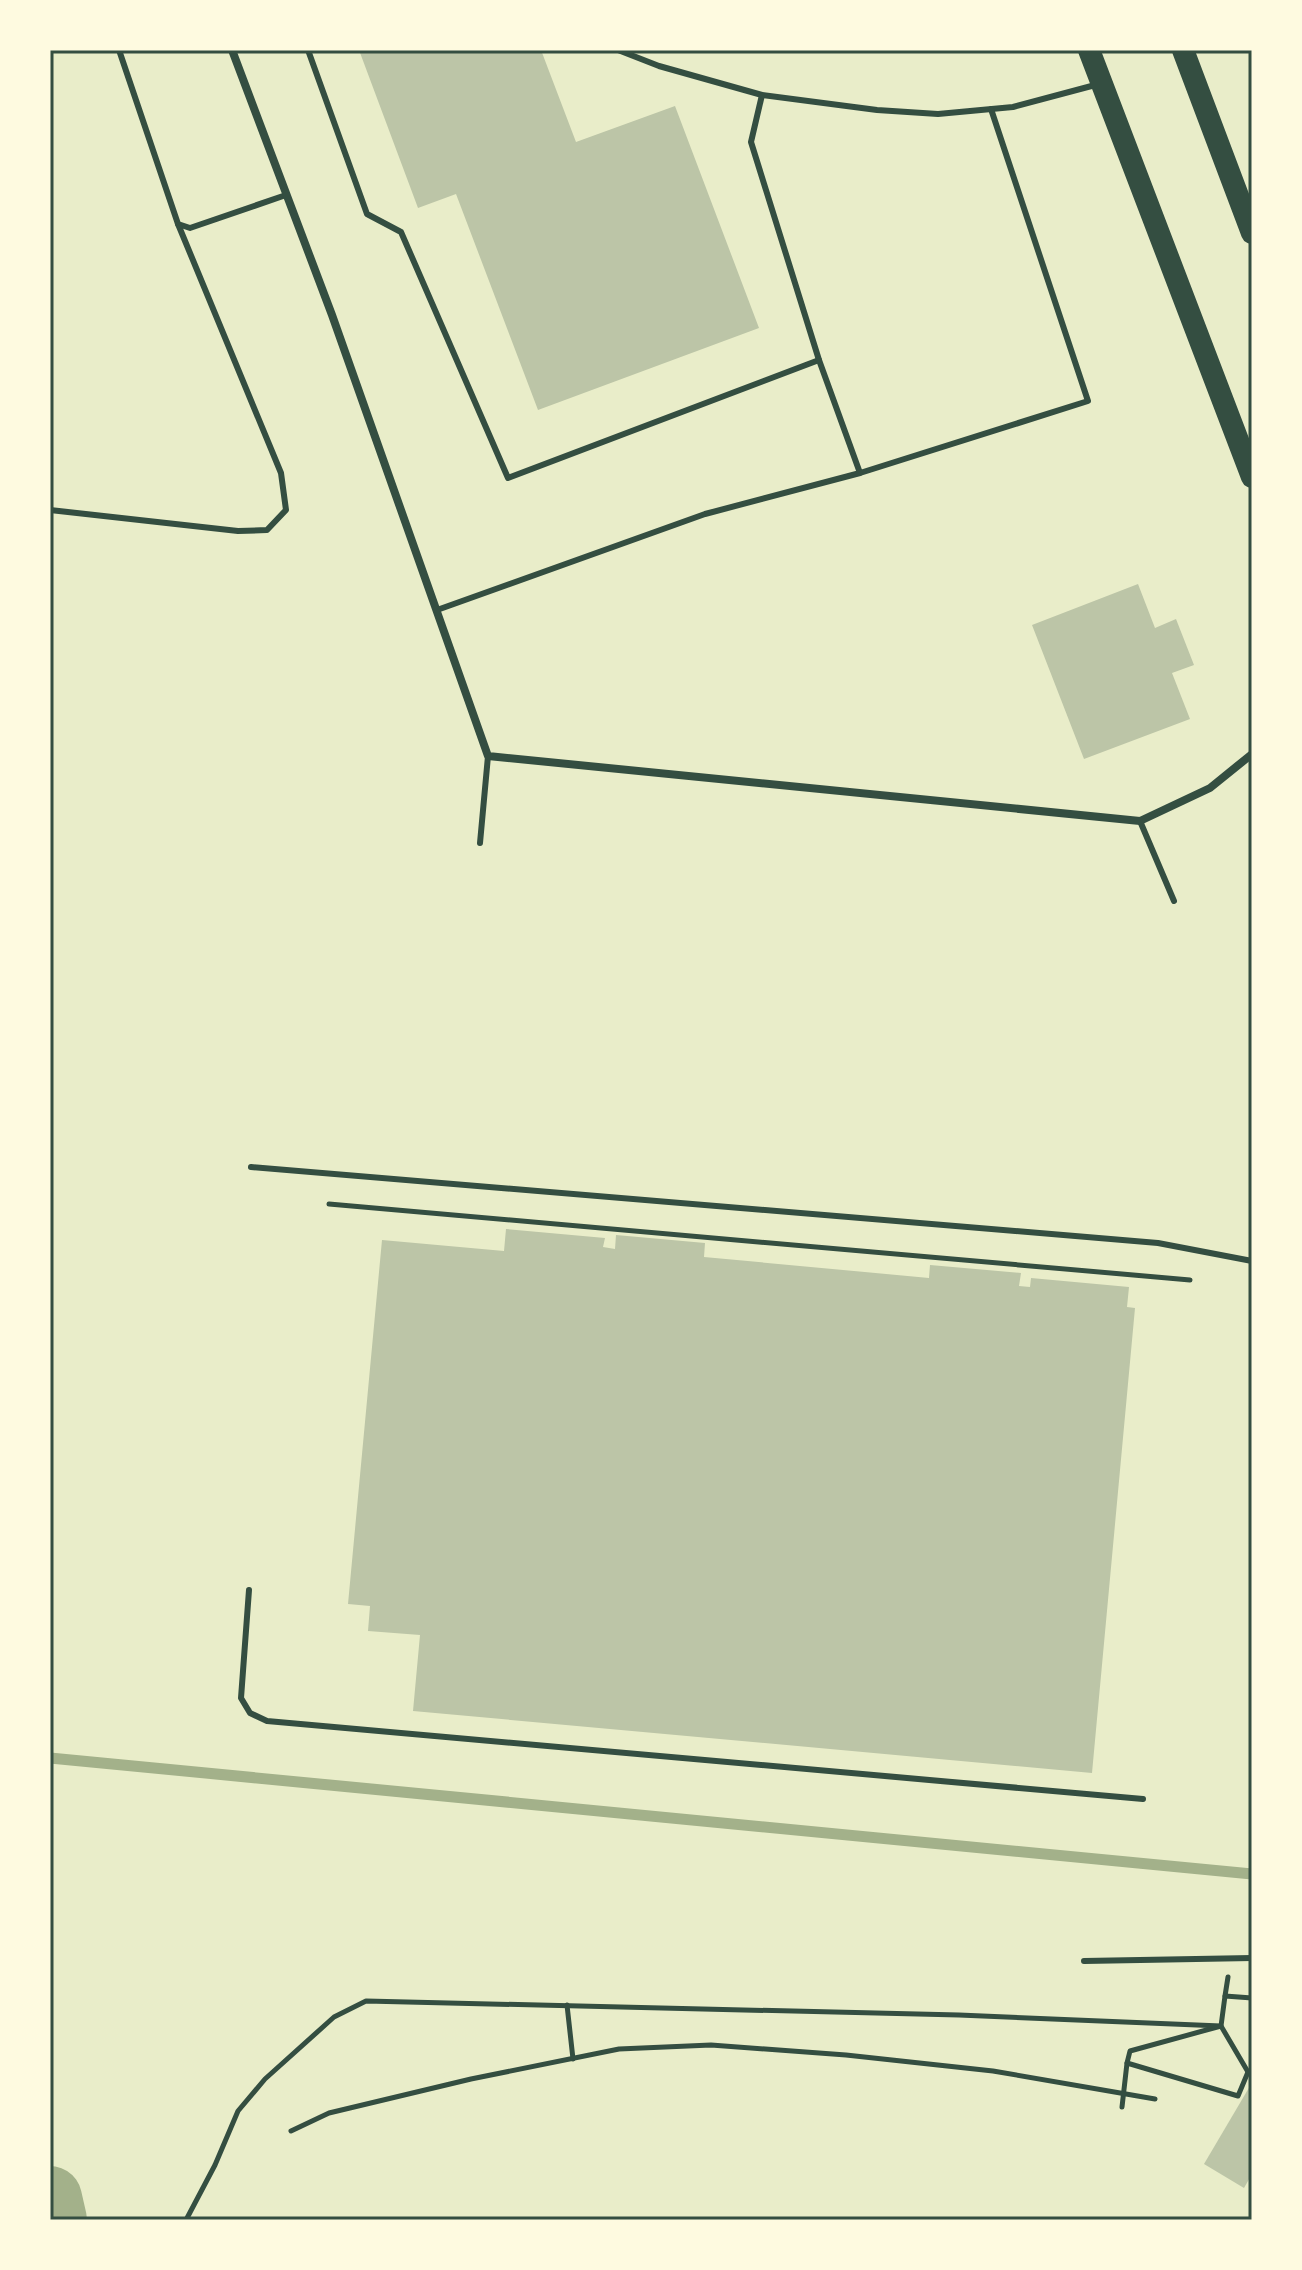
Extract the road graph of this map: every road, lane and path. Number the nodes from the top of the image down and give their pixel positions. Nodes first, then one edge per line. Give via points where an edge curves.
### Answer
1 (119, 50) edge
2 (232, 50) edge
3 (308, 50) edge
4 (618, 50) edge
5 (1089, 50) edge
6 (1183, 50) edge
7 (1102, 83) junction
8 (762, 95) junction
9 (991, 109) junction
10 (286, 195) junction
11 (178, 224) junction
12 (1252, 233) edge
13 (819, 360) junction
14 (860, 473) junction
15 (1252, 477) edge
16 (50, 510) edge
17 (437, 610) junction
18 (1252, 754) edge
19 (488, 756) junction
20 (1140, 821) junction
21 (480, 843) dead end
22 (1174, 901) dead end
23 (251, 1167) dead end
24 (329, 1204) dead end
25 (1251, 1261) edge
26 (1190, 1280) dead end
27 (249, 1590) dead end
28 (1143, 1799) dead end
29 (1252, 1958) edge
30 (1084, 1961) dead end
31 (1252, 1998) edge
32 (567, 2005) junction
33 (1221, 2026) junction
34 (573, 2059) junction
35 (1127, 2063) junction
36 (1250, 2073) edge
37 (1123, 2094) junction
38 (1155, 2099) dead end
39 (1122, 2107) dead end
40 (291, 2131) dead end
41 (186, 2220) edge

1 - 11 lane
2 - 10 street
3 - 13 lane via 367,214 401,232 508,478
4 - 8 lane
5 - 7 highway
6 - 12 highway
7 - 9 lane
7 - 15 highway
8 - 9 lane via 938,114
8 - 13 lane via 751,142
9 - 14 lane via 1088,401
10 - 11 lane via 190,228
10 - 17 street
11 - 16 lane via 281,473 286,510 267,530 238,531
13 - 14 lane
14 - 17 lane via 705,514
17 - 19 street
18 - 20 street via 1210,788
19 - 20 street
19 - 21 lane
20 - 22 lane
23 - 25 lane via 1158,1243
24 - 26 path
27 - 28 lane via 241,1698 250,1713 267,1721
29 - 30 lane
31 - 33 path via 1225,1996
32 - 33 path
32 - 34 path
32 - 41 path via 366,2001 334,2017 238,2111
33 - 35 path via 1130,2051
33 - 36 path
34 - 37 path via 619,2049 711,2045 993,2071
34 - 40 path via 343,2110
35 - 36 path via 1238,2096
35 - 37 path
37 - 38 path
37 - 39 path

